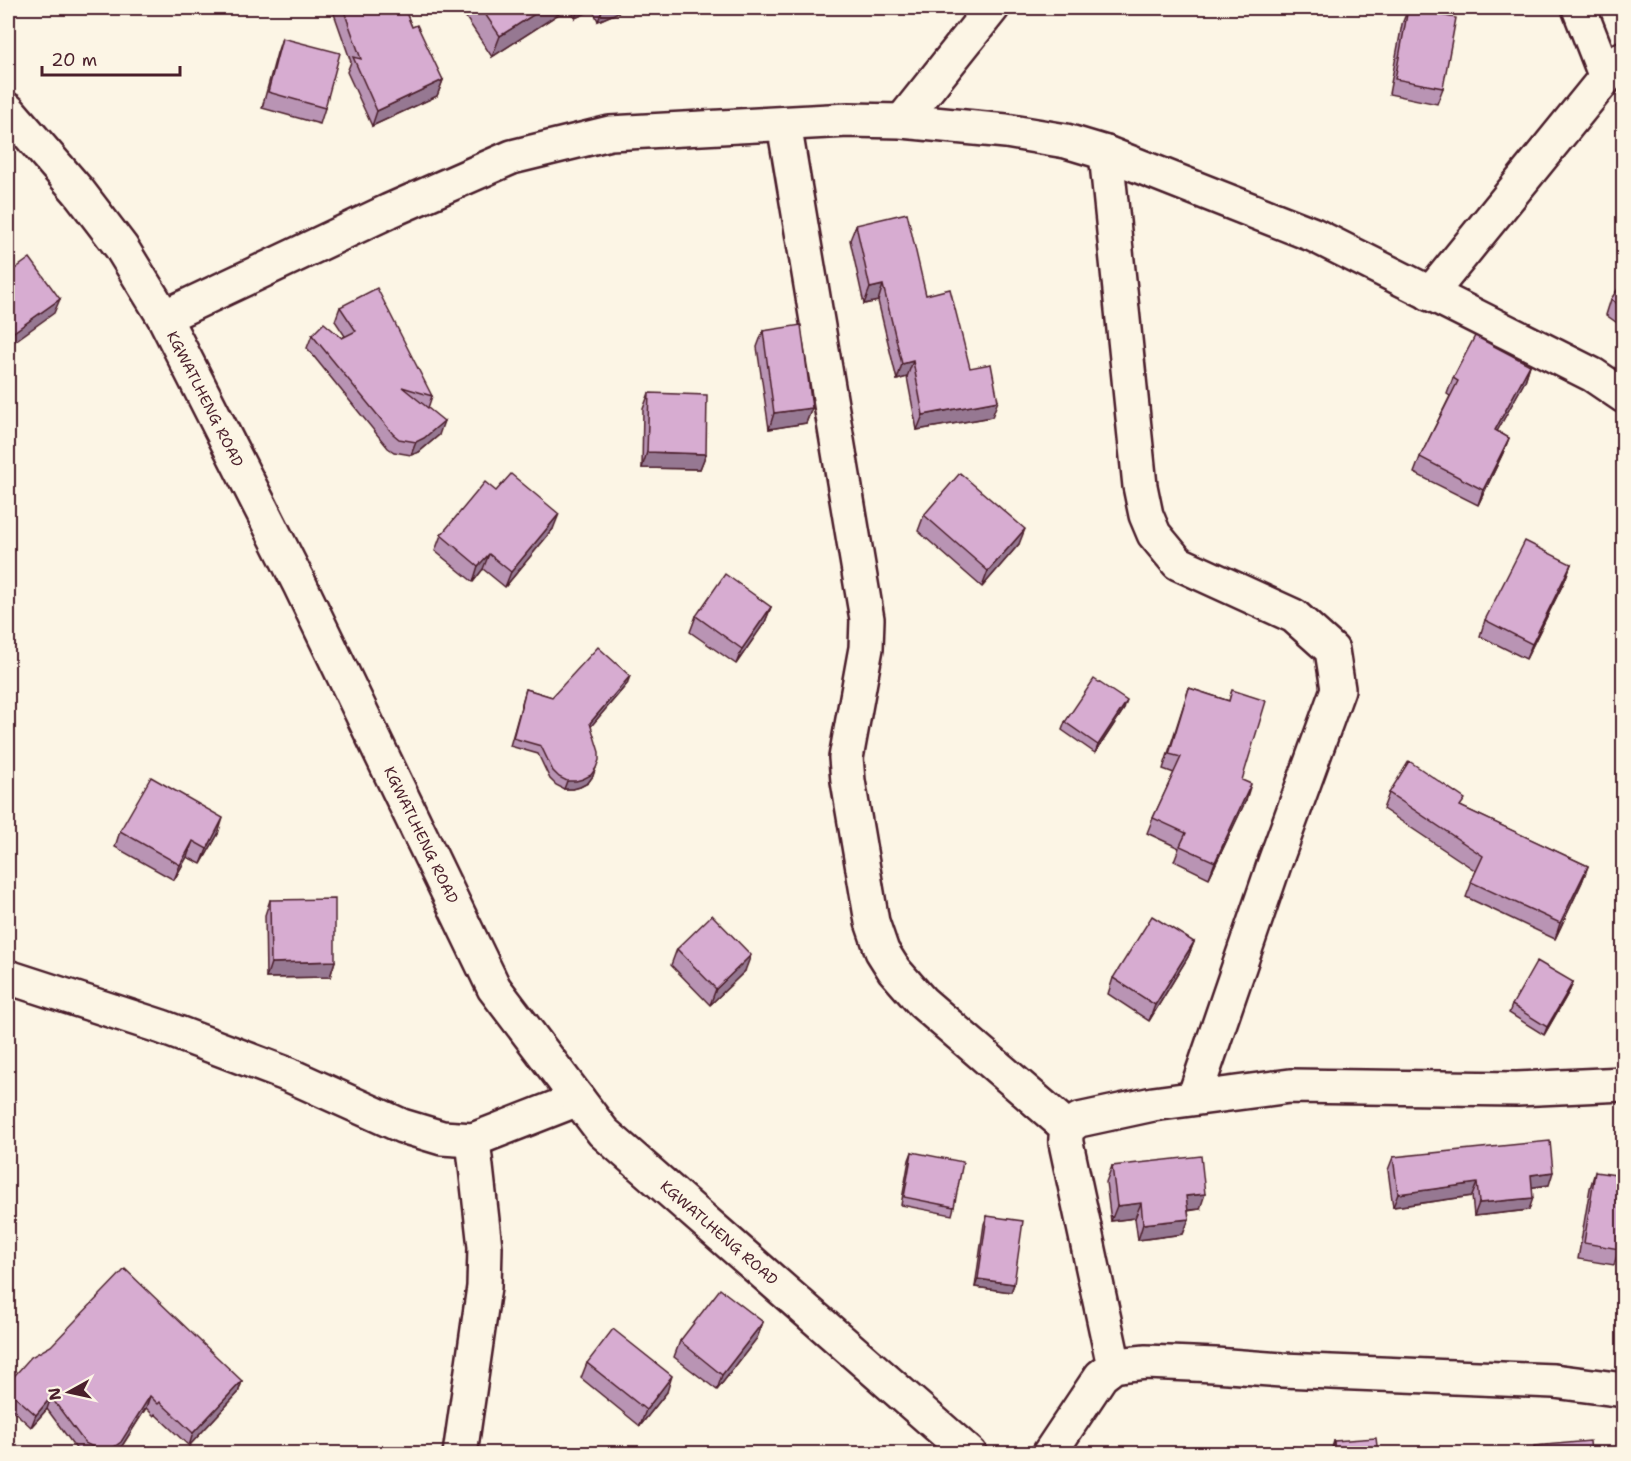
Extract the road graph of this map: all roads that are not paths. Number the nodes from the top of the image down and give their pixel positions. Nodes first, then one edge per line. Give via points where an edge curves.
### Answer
1 (992, 8) edge
2 (1579, 8) edge
3 (1615, 68) edge
4 (8, 110) edge
5 (902, 121) junction
6 (784, 124) junction
7 (1106, 153) junction
8 (1430, 294) junction
9 (164, 317) junction
10 (1623, 396) edge
11 (8, 977) edge
12 (1623, 1084) edge
13 (1194, 1098) junction
14 (578, 1099) junction
15 (1068, 1128) junction
16 (473, 1140) junction
17 (1114, 1366) junction
18 (1623, 1390) edge
19 (460, 1454) edge
20 (970, 1454) edge
21 (1049, 1454) edge

1 - 5 street
2 - 3 street
3 - 8 street
4 - 9 street, KGWATLHENG ROAD via 121,247
5 - 6 street
5 - 7 street via 1006,130
6 - 9 street via 610,133 512,157
6 - 15 street via 867,619 866,648 846,758 872,922 882,951 922,1002
7 - 8 street via 1314,235
7 - 13 street via 1140,486 1154,534 1178,563 1294,616 1332,650 1338,689
8 - 10 street via 1593,375
9 - 14 street, KGWATLHENG ROAD via 300,585 494,988
11 - 16 street via 184,1035 289,1075 402,1126 442,1138
12 - 13 street via 1517,1089 1290,1086
13 - 15 street via 1079,1120
14 - 16 street
14 - 20 street, KGWATLHENG ROAD via 603,1132
15 - 17 street via 1066,1143
16 - 19 street via 484,1287
17 - 18 street via 1146,1362 1554,1381
17 - 21 street via 1101,1376

